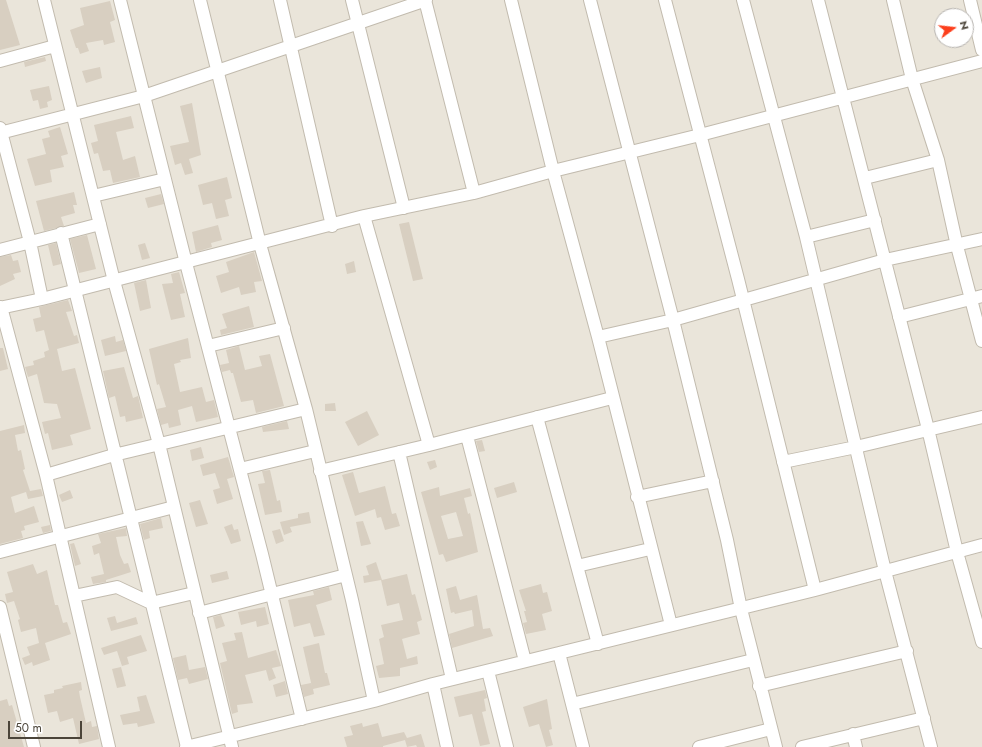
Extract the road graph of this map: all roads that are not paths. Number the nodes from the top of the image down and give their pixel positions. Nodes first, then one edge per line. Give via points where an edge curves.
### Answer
1 (44, 0) edge
2 (120, 0) edge
3 (200, 0) edge
4 (280, 0) edge
5 (352, 0) edge
6 (425, 0) edge
7 (511, 0) edge
8 (590, 0) edge
9 (665, 0) edge
10 (744, 0) edge
11 (818, 0) edge
12 (893, 0) edge
13 (970, 0) edge
14 (357, 23) junction
15 (55, 46) junction
16 (291, 46) junction
17 (982, 50) edge
18 (0, 60) edge
19 (982, 61) edge
20 (217, 71) junction
21 (912, 79) junction
22 (144, 96) junction
23 (842, 97) junction
24 (72, 114) junction
25 (773, 115) junction
26 (0, 131) edge
27 (700, 135) junction
28 (630, 152) junction
29 (938, 160) junction
30 (553, 171) junction
31 (865, 178) junction
32 (165, 179) junction
33 (474, 193) junction
34 (92, 196) junction
35 (404, 208) junction
36 (364, 216) junction
37 (875, 220) junction
38 (100, 224) junction
39 (332, 226) junction
40 (61, 233) junction
41 (806, 237) junction
42 (982, 239) edge
43 (30, 242) junction
44 (260, 244) junction
45 (957, 246) junction
46 (0, 250) edge
47 (885, 260) junction
48 (186, 263) junction
49 (816, 279) junction
50 (114, 281) junction
51 (76, 290) junction
52 (976, 298) edge
53 (42, 299) junction
54 (744, 301) junction
55 (1, 307) edge
56 (900, 317) junction
57 (673, 320) junction
58 (284, 328) junction
59 (598, 337) junction
60 (982, 341) edge
61 (208, 346) junction
62 (612, 398) junction
63 (306, 409) junction
64 (537, 417) junction
65 (982, 417) edge
66 (230, 428) junction
67 (928, 429) junction
68 (467, 436) junction
69 (159, 444) junction
70 (429, 445) junction
71 (856, 447) junction
72 (315, 451) junction
73 (399, 452) junction
74 (114, 455) junction
75 (783, 462) junction
76 (240, 469) junction
77 (320, 471) junction
78 (46, 475) junction
79 (713, 481) junction
80 (637, 497) junction
81 (174, 507) junction
82 (132, 518) junction
83 (60, 537) junction
84 (982, 545) edge
85 (650, 549) junction
86 (0, 552) edge
87 (957, 552) junction
88 (577, 566) junction
89 (885, 571) junction
90 (346, 575) junction
91 (815, 590) junction
92 (194, 593) junction
93 (271, 594) junction
94 (74, 596) junction
95 (151, 603) junction
96 (0, 607) edge
97 (741, 609) junction
98 (200, 613) junction
99 (672, 625) junction
100 (981, 634) edge
101 (598, 644) junction
102 (907, 651) junction
103 (559, 653) junction
104 (753, 660) junction
105 (525, 661) junction
106 (488, 670) junction
107 (452, 679) junction
108 (432, 684) junction
109 (759, 686) junction
110 (374, 701) junction
111 (572, 704) junction
112 (302, 718) junction
113 (924, 718) junction
114 (771, 729) junction
115 (853, 734) junction
116 (231, 741) edge
117 (725, 744) edge
118 (34, 747) edge
119 (109, 747) edge
120 (186, 747) edge
121 (447, 747) edge
122 (507, 747) edge
123 (583, 747) edge
124 (699, 747) edge
125 (776, 747) edge
126 (802, 747) edge
127 (856, 747) edge
128 (931, 747) edge

1 - 15 street
2 - 22 street
3 - 20 street
4 - 16 street
5 - 14 street
6 - 14 street
6 - 33 street
7 - 30 street
8 - 28 street
9 - 27 street
10 - 25 street
11 - 23 street
12 - 21 street
13 - 17 street
14 - 16 street
14 - 35 street
15 - 18 street
15 - 24 street
16 - 20 street
16 - 39 street
19 - 21 street
20 - 22 street
20 - 44 street
21 - 23 street
21 - 29 street
22 - 24 street
22 - 32 street
23 - 25 street
23 - 31 street
24 - 26 street
24 - 34 street
25 - 27 street
25 - 41 street
26 - 43 street
27 - 28 street
27 - 54 street
28 - 30 street
28 - 57 street
29 - 31 street
29 - 45 street
30 - 33 street
30 - 59 street
31 - 37 street
32 - 34 street
32 - 48 street
33 - 35 street
34 - 38 street
35 - 36 street
36 - 39 street
36 - 70 street
37 - 41 street
37 - 47 street
38 - 40 street
38 - 50 street
39 - 44 street
40 - 43 street
40 - 51 street
41 - 49 street
42 - 45 street
43 - 46 street
43 - 53 street
44 - 48 street
44 - 58 street
45 - 47 street
45 - 52 street
47 - 49 street
47 - 56 street
48 - 50 street
48 - 61 street
49 - 54 street
49 - 71 street
50 - 51 street
50 - 69 street
51 - 53 street
51 - 74 street
52 - 56 street
52 - 60 street
53 - 55 street
54 - 57 street
54 - 75 street
55 - 78 street
56 - 67 street
57 - 59 street
57 - 79 street
58 - 61 street
58 - 63 street
59 - 62 street
61 - 66 street
62 - 64 street
62 - 80 street
63 - 66 street
63 - 72 street
64 - 68 street
64 - 88 street
65 - 67 street
66 - 69 street
66 - 76 street
67 - 71 street
67 - 87 street
68 - 70 street
68 - 105 street
69 - 74 street
69 - 81 street
70 - 73 street
71 - 75 street
71 - 89 street
72 - 76 street
72 - 77 street
73 - 77 street
73 - 107 street
74 - 78 street
74 - 82 street
75 - 91 street
76 - 93 street
77 - 90 street
78 - 83 street
79 - 80 street
79 - 97 street
80 - 85 street
81 - 82 street
81 - 92 street
82 - 83 street
82 - 95 street
83 - 86 street
83 - 94 street
84 - 87 street
85 - 88 street
85 - 99 street
87 - 89 street
87 - 100 street
88 - 101 street
89 - 91 street
89 - 102 street
90 - 93 street
90 - 110 street
91 - 97 street
92 - 95 street
92 - 98 street
93 - 98 street
93 - 112 street
94 - 95 street via 117,587
94 - 119 street
95 - 120 street
96 - 118 street
97 - 99 street
97 - 104 street
98 - 116 street
99 - 101 street
101 - 103 street
102 - 109 street
102 - 113 street
103 - 105 street
103 - 111 street
104 - 109 street
104 - 111 street
105 - 106 street
106 - 107 street
106 - 122 street
107 - 108 street
108 - 110 street
108 - 121 street
109 - 114 street
110 - 112 street
111 - 123 street
112 - 116 street
113 - 115 street
113 - 128 street
114 - 117 street
114 - 125 street
115 - 126 street
115 - 127 street
116 - 120 street
117 - 124 street

